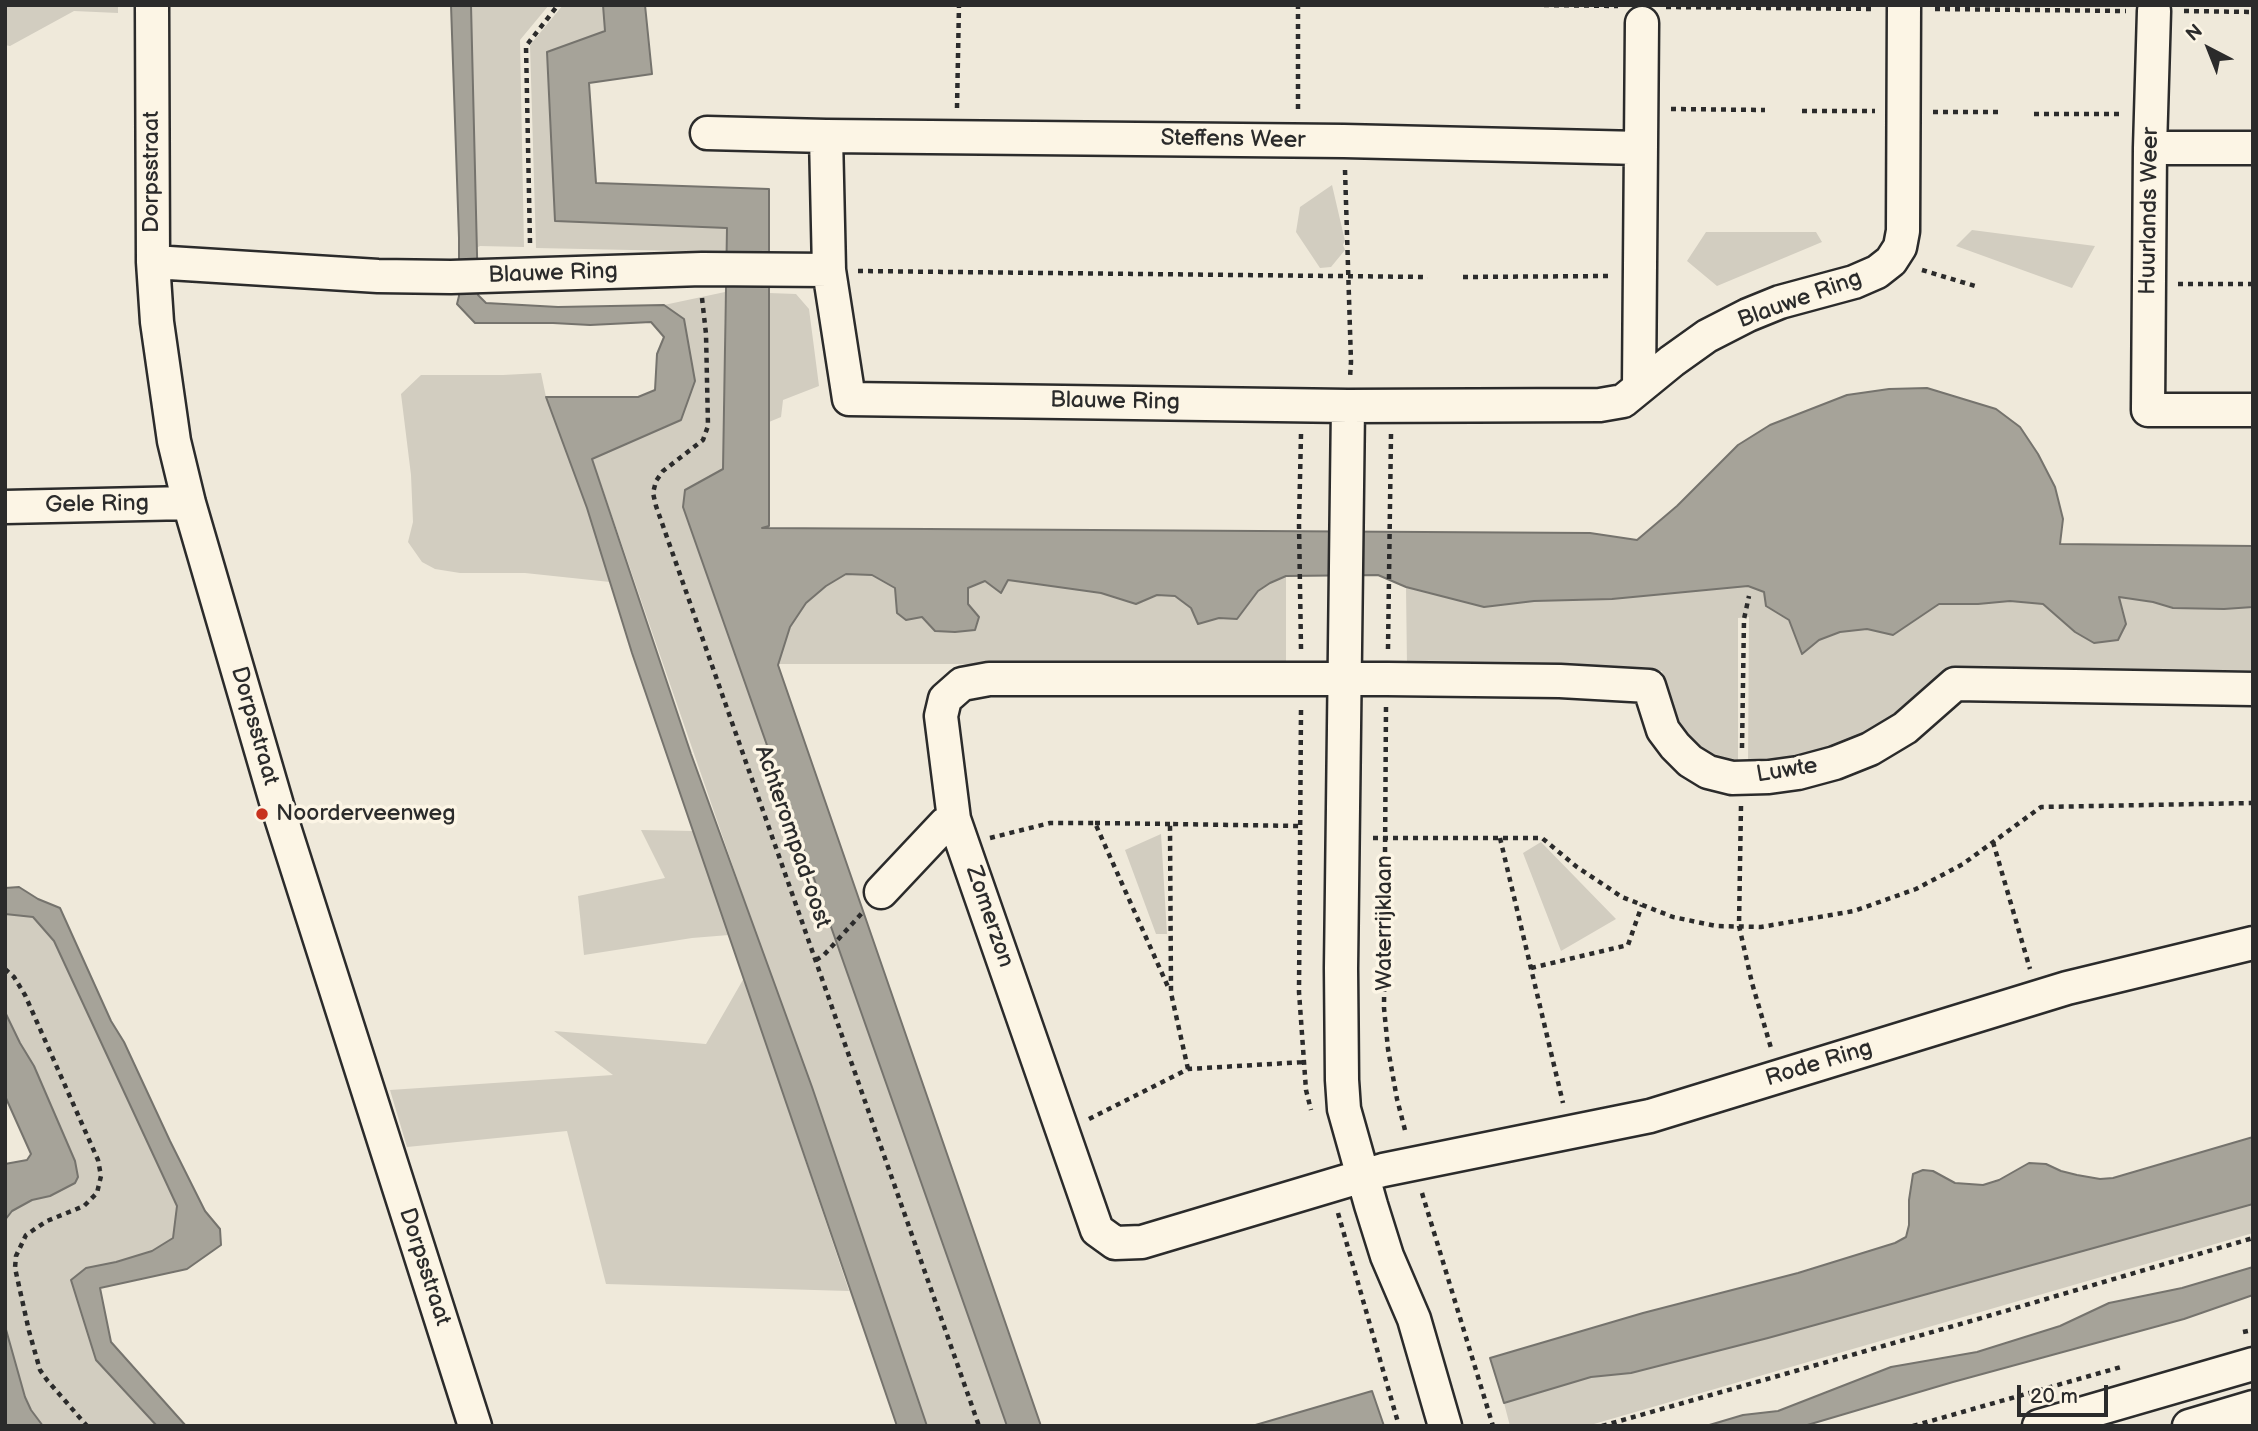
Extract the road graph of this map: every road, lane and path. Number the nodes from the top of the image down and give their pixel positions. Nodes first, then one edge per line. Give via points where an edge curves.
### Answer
1 (152, 5) edge
2 (558, 5) edge
3 (959, 5) edge
4 (1298, 5) edge
5 (1904, 5) edge
6 (2154, 11) dead end
7 (1642, 23) dead end
8 (1641, 109) junction
9 (1765, 110) dead end
10 (1802, 111) dead end
11 (1903, 112) junction
12 (1998, 113) dead end
13 (2034, 114) dead end
14 (2151, 115) junction
15 (707, 132) dead end
16 (826, 136) junction
17 (956, 137) junction
18 (1298, 141) junction
19 (1344, 141) junction
20 (1640, 148) junction
21 (2150, 148) junction
22 (2253, 148) edge
23 (1891, 261) junction
24 (153, 262) junction
25 (710, 269) junction
26 (829, 270) junction
27 (521, 275) junction
28 (1349, 276) junction
29 (1639, 276) junction
30 (1427, 277) dead end
31 (1462, 277) dead end
32 (2253, 284) edge
33 (2149, 285) junction
34 (1975, 286) dead end
35 (1639, 387) junction
36 (1301, 405) junction
37 (1391, 405) junction
38 (1348, 406) junction
39 (2253, 410) edge
40 (189, 503) junction
41 (5, 507) edge
42 (1299, 594) dead end
43 (1749, 596) dead end
44 (1346, 679) junction
45 (1387, 679) junction
46 (2253, 689) edge
47 (1742, 778) junction
48 (2253, 803) edge
49 (1095, 823) junction
50 (1170, 824) junction
51 (1300, 826) dead end
52 (960, 833) junction
53 (1343, 838) junction
54 (1385, 838) junction
55 (1500, 838) junction
56 (1993, 842) junction
57 (881, 892) joint
58 (1642, 905) junction
59 (1739, 926) junction
60 (2253, 943) edge
61 (816, 960) junction
62 (1531, 968) junction
63 (5, 969) edge
64 (1171, 993) junction
65 (2041, 996) junction
66 (1304, 1062) dead end
67 (1188, 1069) junction
68 (1779, 1076) junction
69 (1569, 1132) junction
70 (1063, 1133) junction
71 (1413, 1163) junction
72 (1373, 1173) junction
73 (2253, 1238) edge
74 (2253, 1329) edge
75 (2240, 1333) dead end
76 (2253, 1364) edge
77 (2122, 1367) dead end
78 (1387, 1385) dead end
79 (2253, 1407) edge
80 (1444, 1423) edge
81 (87, 1426) edge
82 (475, 1426) edge
83 (979, 1426) edge
84 (1399, 1426) edge
85 (1493, 1426) edge
86 (1602, 1426) edge
87 (1913, 1426) edge
88 (2039, 1426) edge
89 (2189, 1426) edge

1 - 24 street, Dorpsstraat
2 - 27 path via 526,46
3 - 17 path
4 - 18 path
5 - 11 street, Blauwe Ring
6 - 14 street, Huurlands Weer
7 - 8 street
8 - 9 path
8 - 20 street
10 - 11 path
11 - 12 path
11 - 23 street, Blauwe Ring via 1903,231
13 - 14 path
14 - 21 street, Huurlands Weer
15 - 16 street, Steffens Weer
16 - 17 street, Steffens Weer
16 - 26 street
17 - 18 street, Steffens Weer
18 - 19 street, Steffens Weer
19 - 20 street, Steffens Weer
19 - 28 path
20 - 29 street
21 - 22 street
21 - 33 street, Huurlands Weer
23 - 34 path
23 - 35 street, Blauwe Ring via 1854,282 1748,315 1707,336
24 - 27 street, Blauwe Ring via 378,276
24 - 40 street, Dorpsstraat via 164,382
25 - 26 street, Blauwe Ring
25 - 27 street, Blauwe Ring
25 - 61 path, Achterompad-oost via 701,291 708,426 704,440 663,471 653,493
26 - 28 path
26 - 36 street, Blauwe Ring via 849,399
28 - 30 path
28 - 38 path
29 - 31 path
29 - 35 street
32 - 33 path
33 - 39 street, Huurlands Weer via 2148,410
35 - 37 street, Blauwe Ring via 1623,401 1600,405
36 - 38 street, Blauwe Ring
36 - 42 path
37 - 38 street, Blauwe Ring
37 - 45 path, Waterrijklaan
38 - 44 street, Waterrijklaan
40 - 41 street, Gele Ring
40 - 82 street, Dorpsstraat via 277,805
43 - 47 path via 1744,619
44 - 45 street, Luwte
44 - 52 street, Zomerzon via 989,679 962,684 945,699 941,716
44 - 53 street, Waterrijklaan
45 - 47 street, Luwte via 1649,686 1663,730 1690,761 1708,772
45 - 54 path, Waterrijklaan
46 - 47 street, Luwte via 1955,684 1905,728 1870,750 1798,773
47 - 59 path
48 - 56 path via 2041,807
49 - 50 path
49 - 52 path via 1050,823 1000,834
49 - 64 path
50 - 51 path
50 - 64 path
52 - 57 street via 945,824
52 - 70 street, Zomerzon
53 - 54 path
53 - 72 street, Waterrijklaan via 1342,1051 1360,1101
54 - 55 path
54 - 71 path, Waterrijklaan via 1384,1008 1396,1098
55 - 58 path via 1542,838 1577,867
55 - 62 path
56 - 59 path via 1916,889 1854,911 1761,927
56 - 65 path via 2026,960
57 - 61 path
58 - 59 path via 1673,917
58 - 62 path via 1628,946
59 - 68 path
60 - 65 street, Rode Ring
61 - 83 path, Achterompad-oost
62 - 69 path
63 - 81 path via 24,995 98,1160 101,1176 97,1193 84,1206 26,1235 15,1268 40,1370
64 - 67 path
65 - 68 street, Rode Ring
66 - 67 path
67 - 70 path
68 - 69 street, Rode Ring via 1650,1116
69 - 71 street, Rode Ring
70 - 72 street, Zomerzon via 1097,1230 1115,1243 1142,1242
71 - 72 street, Rode Ring
71 - 85 path, Waterrijklaan
72 - 80 street, Waterrijklaan via 1408,1264 1414,1319
73 - 86 path
74 - 75 path
76 - 88 street
77 - 87 path
78 - 84 path
79 - 89 street

